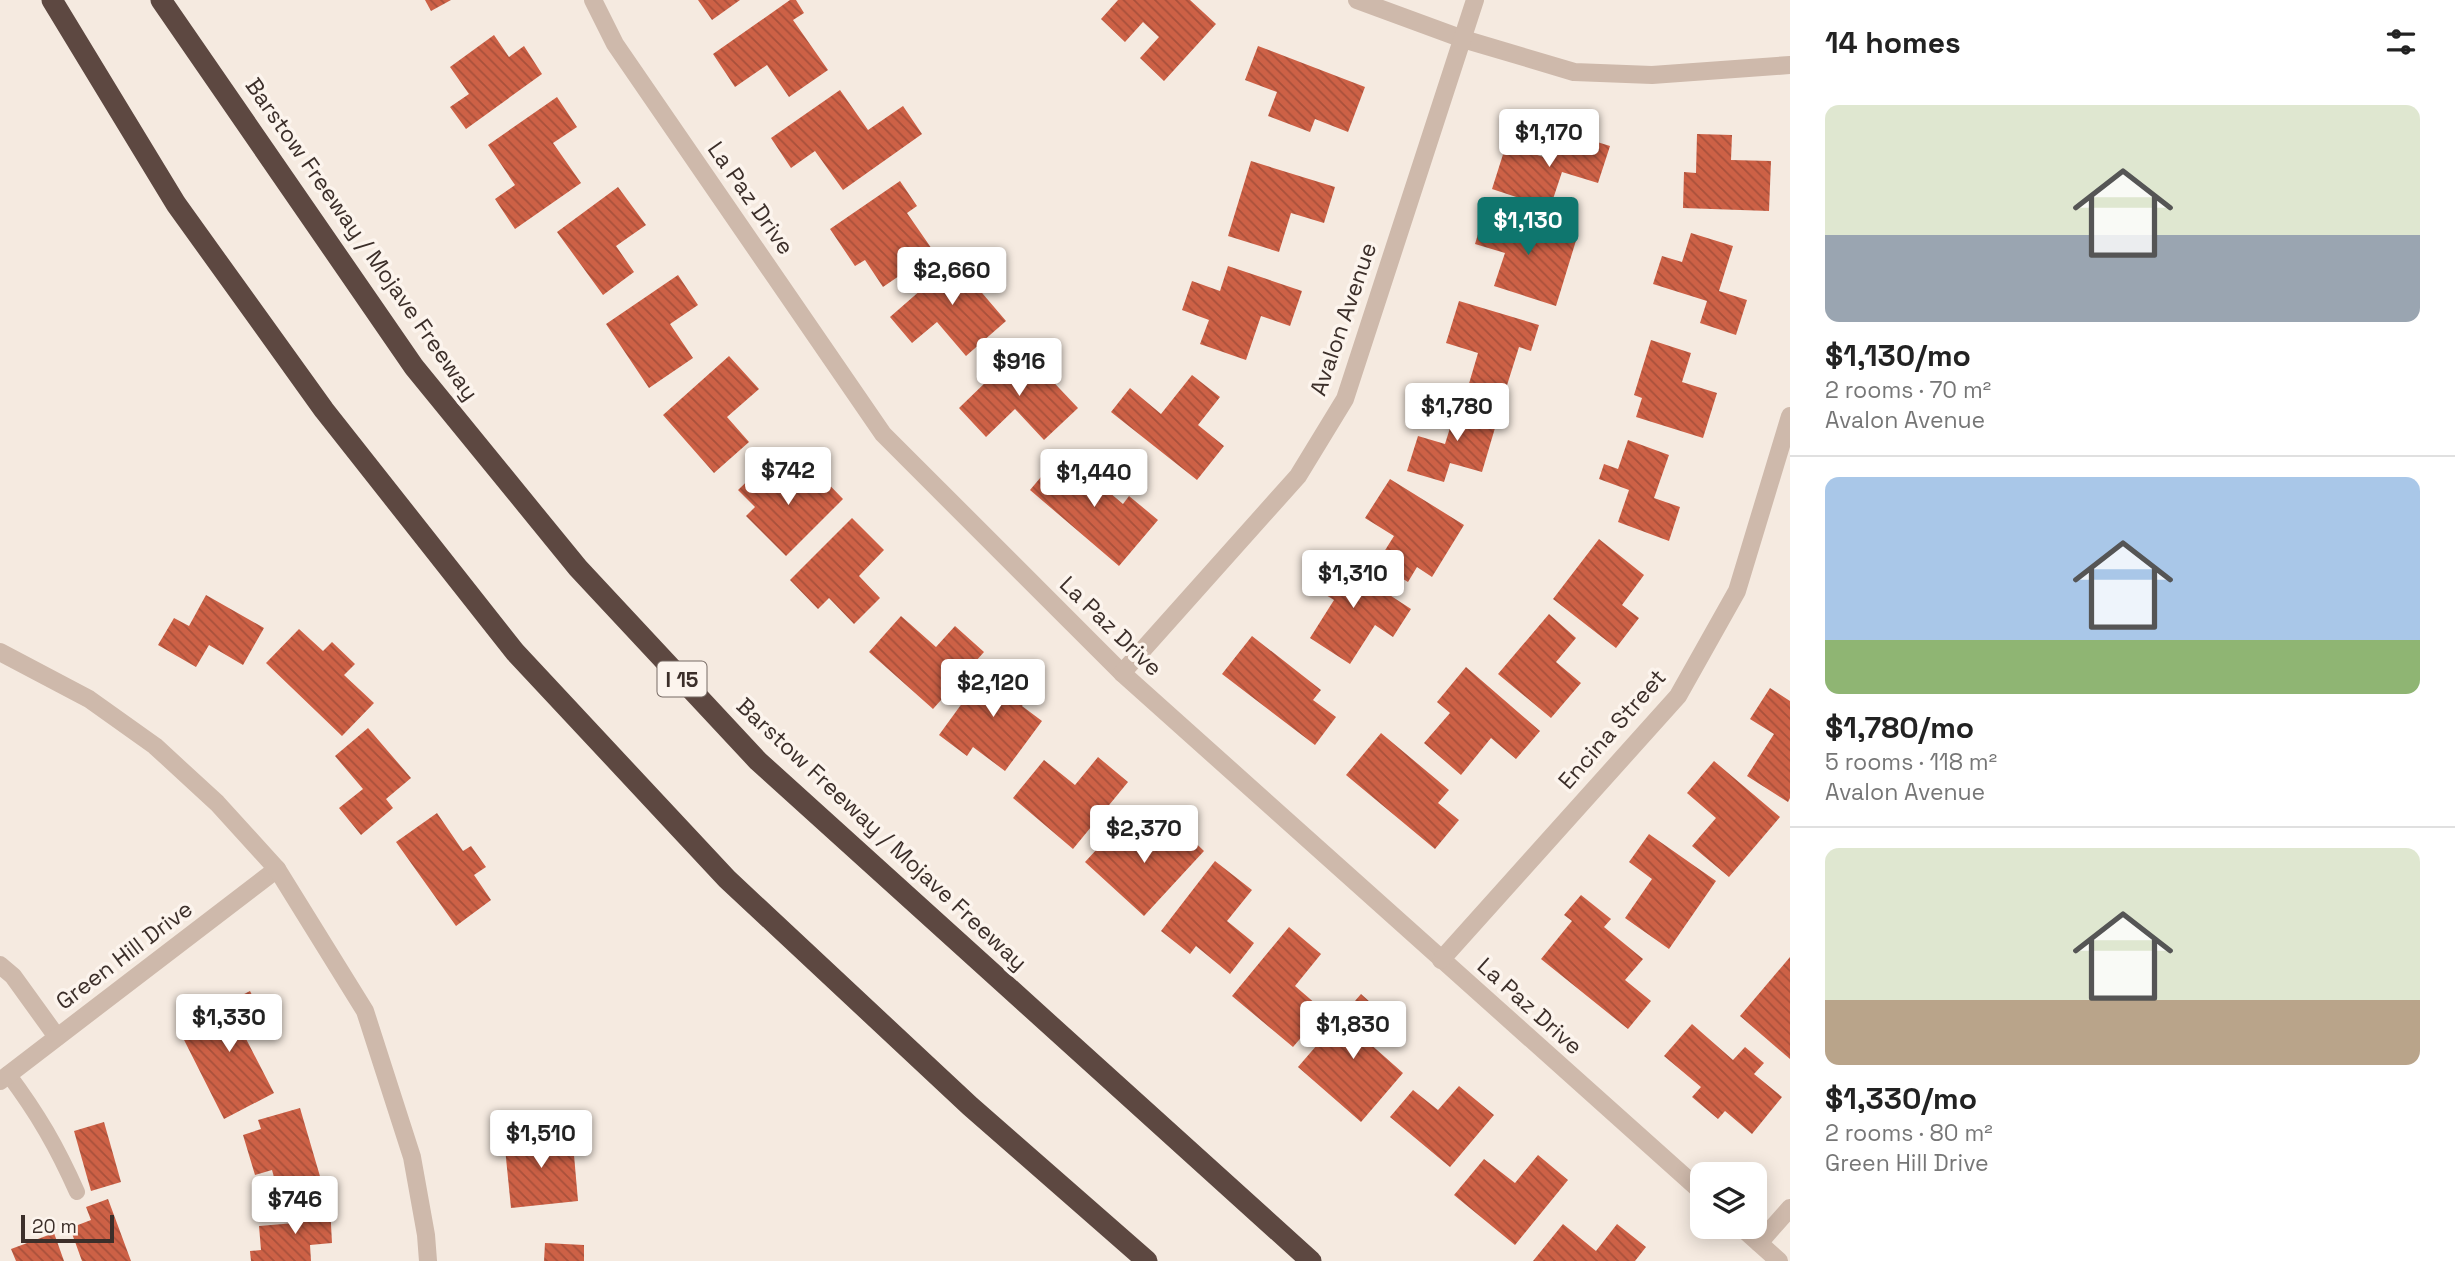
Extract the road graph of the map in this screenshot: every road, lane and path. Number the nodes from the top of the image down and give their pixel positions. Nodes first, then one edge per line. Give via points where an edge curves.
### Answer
1 (52, 0) edge
2 (161, 0) edge
3 (593, 0) edge
4 (1357, 0) edge
5 (1475, 0) edge
6 (1463, 39) junction
7 (1790, 65) edge
8 (1790, 416) edge
9 (0, 652) edge
10 (1122, 673) junction
11 (277, 869) junction
12 (1441, 960) junction
13 (0, 965) edge
14 (57, 1037) junction
15 (4, 1077) edge
16 (1690, 1181) edge
17 (77, 1192) dead end
18 (1790, 1208) edge
19 (1754, 1239) edge
20 (1759, 1243) junction
21 (428, 1261) edge
22 (1147, 1261) edge
23 (1311, 1261) edge
24 (1779, 1261) edge

1 - 22 highway via 176,204 324,410 514,652 727,878 970,1106
2 - 23 highway, Barstow Freeway / Mojave Freeway / I 15 via 414,367 578,568 758,761
3 - 10 street, La Paz Drive via 615,44 883,434
4 - 6 street
5 - 6 street, Avalon Avenue
6 - 7 street via 1574,72 1652,75
6 - 10 street, Avalon Avenue via 1345,399 1297,476
8 - 12 street, Encina Street via 1737,591 1678,696
9 - 11 street via 89,699 155,746
10 - 12 street, La Paz Drive
11 - 14 street, Green Hill Drive
11 - 21 street via 365,1011 412,1157
12 - 16 street, La Paz Drive
13 - 14 street
14 - 15 street, Green Hill Drive
15 - 17 lane via 38,1114
18 - 20 street
19 - 20 street
20 - 24 street

